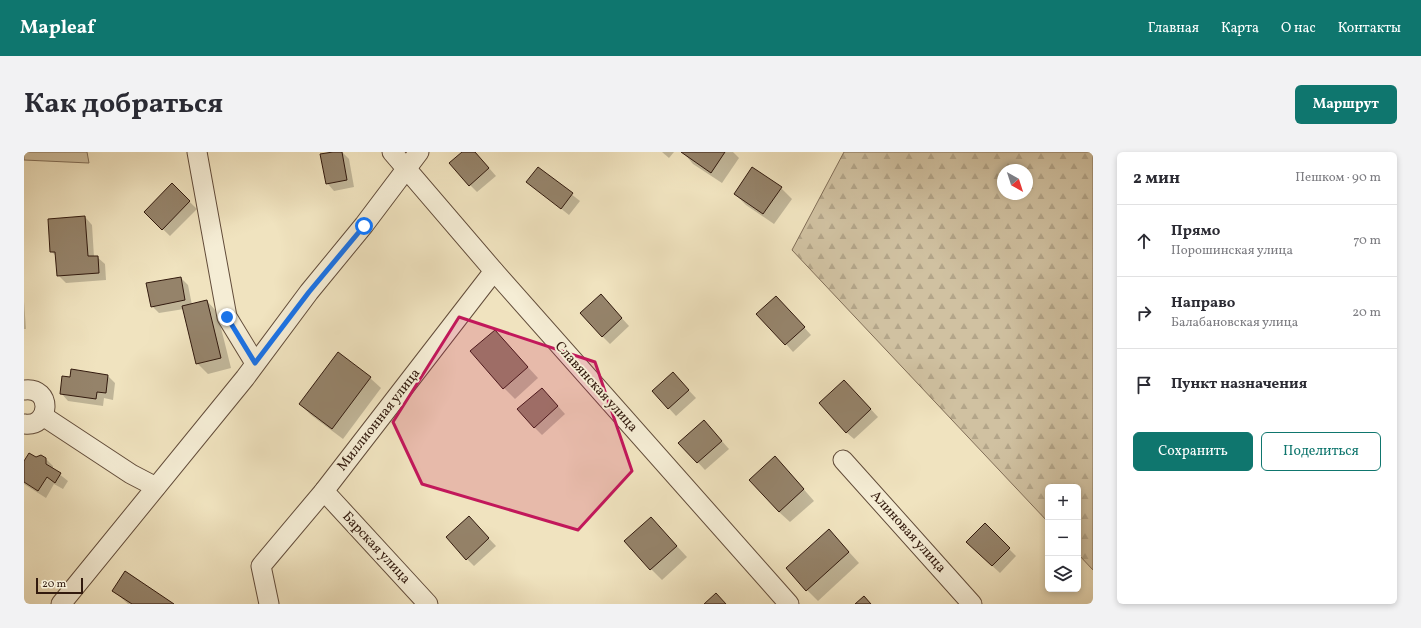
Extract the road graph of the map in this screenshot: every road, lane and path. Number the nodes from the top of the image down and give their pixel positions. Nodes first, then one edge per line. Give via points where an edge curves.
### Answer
1 (197, 152) edge
2 (392, 152) edge
3 (419, 152) edge
4 (406, 168) junction
5 (494, 271) junction
6 (250, 370) junction
7 (24, 390) edge
8 (43, 416) junction
9 (24, 424) edge
10 (843, 460) dead end
11 (156, 488) junction
12 (324, 491) junction
13 (61, 604) edge
14 (269, 604) edge
15 (428, 604) edge
16 (789, 604) edge
17 (972, 604) edge

1 - 6 street via 227,317
2 - 4 street, Славянская улица
3 - 4 street
4 - 5 street, Славянская улица
4 - 6 street via 364,226 309,292
5 - 12 street, Миллионная улица
5 - 16 street, Славянская улица
6 - 11 street
7 - 8 street via 32,390 41,395 45,405
8 - 9 street via 32,424
8 - 11 street
10 - 17 street, Алиновая улица
11 - 13 street
12 - 14 street, Миллионная улица via 261,566
12 - 15 street, Барская улица

